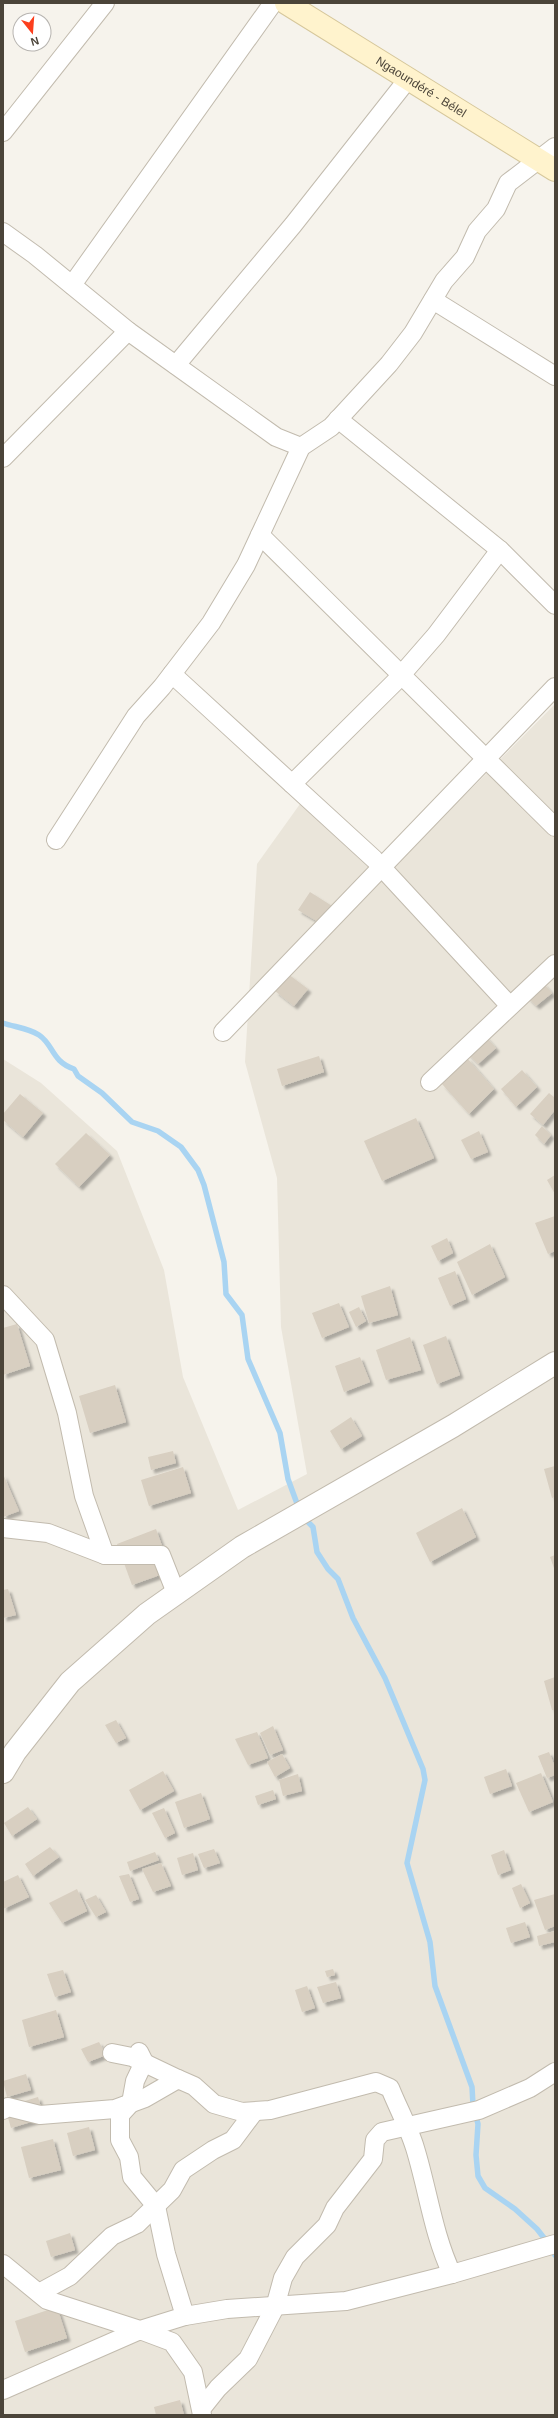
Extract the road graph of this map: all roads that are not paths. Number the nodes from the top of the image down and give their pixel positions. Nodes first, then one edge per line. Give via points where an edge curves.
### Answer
1 (105, 3) edge
2 (273, 3) edge
3 (286, 3) edge
4 (408, 79) junction
5 (3, 132) edge
6 (550, 159) edge
7 (3, 232) edge
8 (72, 285) junction
9 (433, 300) junction
10 (128, 331) junction
11 (176, 365) junction
12 (555, 376) edge
13 (338, 419) junction
14 (301, 446) junction
15 (3, 458) edge
16 (260, 534) junction
17 (500, 550) junction
18 (555, 605) edge
19 (172, 674) junction
20 (401, 675) junction
21 (555, 687) edge
22 (486, 759) junction
23 (292, 784) junction
24 (555, 828) edge
25 (56, 840) dead end
26 (382, 867) junction
27 (555, 964) edge
28 (510, 1006) junction
29 (224, 1032) dead end
30 (430, 1082) dead end
31 (3, 1296) edge
32 (555, 1363) edge
33 (3, 1528) edge
34 (105, 1555) junction
35 (176, 1594) junction
36 (3, 1772) edge
37 (112, 2053) dead end
38 (141, 2057) junction
39 (555, 2072) edge
40 (178, 2079) junction
41 (131, 2103) junction
42 (3, 2110) edge
43 (254, 2112) junction
44 (405, 2125) junction
45 (156, 2206) junction
46 (549, 2246) edge
47 (3, 2264) edge
48 (452, 2274) junction
49 (39, 2294) junction
50 (275, 2307) junction
51 (185, 2316) junction
52 (140, 2330) junction
53 (3, 2390) edge
54 (202, 2411) edge

1 - 5 street
2 - 8 street
3 - 4 main road, Ngaoundéré - Bélel
4 - 6 main road, Ngaoundéré - Bélel
4 - 11 street
6 - 9 street via 508,183 496,209 477,231 464,257 444,281
7 - 8 street
8 - 10 street
9 - 12 street
9 - 13 street via 394,358
10 - 11 street
10 - 15 street
11 - 14 street via 276,437
13 - 14 street via 331,427
13 - 17 street
14 - 16 street
16 - 19 street via 246,565 211,623
16 - 20 street
17 - 18 street
17 - 20 street via 436,635
19 - 23 street
19 - 25 street via 136,716
20 - 22 street
20 - 23 street
21 - 22 street
22 - 24 street
22 - 26 street
23 - 26 street
26 - 28 street
26 - 29 street
27 - 28 street
28 - 30 street
31 - 34 street via 45,1340 67,1413 84,1496
32 - 35 street via 454,1426 242,1547
33 - 34 street via 48,1533
34 - 35 street via 162,1555
35 - 36 street via 147,1614 70,1682 14,1752
37 - 38 street
38 - 40 street
38 - 41 street
39 - 44 street via 530,2088 473,2112
40 - 41 street
40 - 43 street via 194,2086 214,2104 242,2112
41 - 42 street via 115,2109 80,2113 40,2115 8,2107
41 - 45 street via 120,2115 120,2140 129,2157 132,2177
43 - 44 street via 376,2082 390,2088
43 - 45 street via 233,2140 183,2170 172,2190
44 - 48 street via 415,2147 433,2219
44 - 50 street via 382,2132 375,2140 373,2159 362,2175 335,2208 327,2225 294,2257 283,2278
45 - 49 street via 136,2224 112,2236 70,2276
45 - 51 street via 166,2254
46 - 48 street
47 - 49 street
48 - 50 street via 346,2301
49 - 52 street via 47,2300
50 - 51 street via 227,2309
50 - 54 street via 248,2359 218,2388
51 - 52 street
52 - 53 street
52 - 54 street via 172,2342 193,2372

